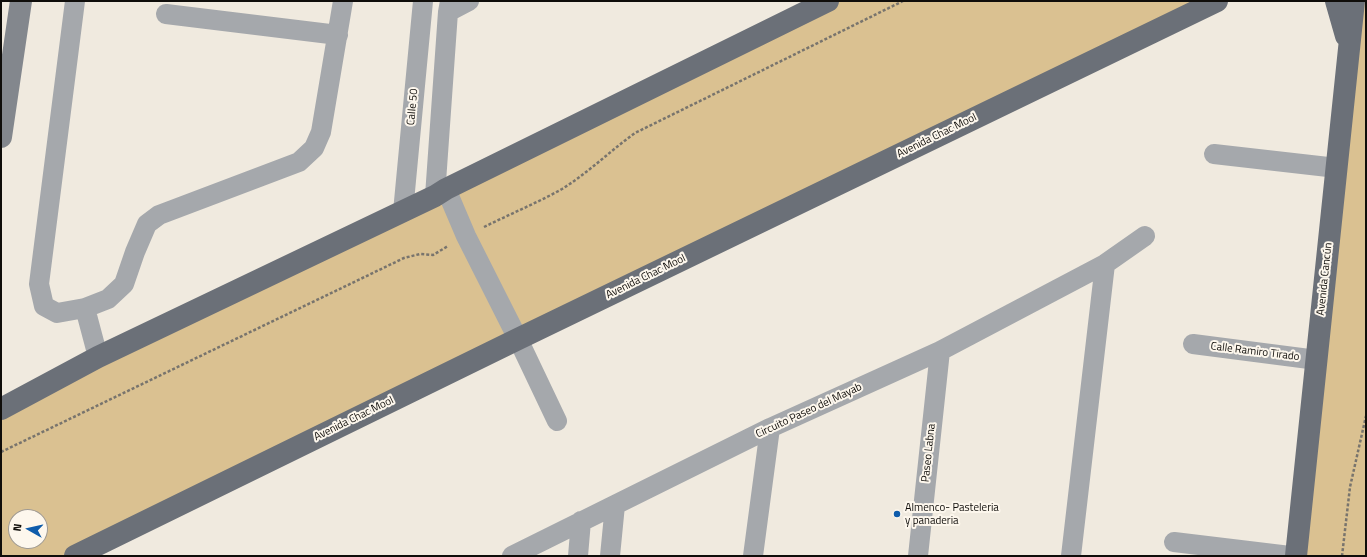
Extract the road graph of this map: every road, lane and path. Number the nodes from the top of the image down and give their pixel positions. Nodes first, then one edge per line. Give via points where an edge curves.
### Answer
1 (21, 1) edge
2 (75, 1) edge
3 (343, 1) edge
4 (423, 1) edge
5 (469, 1) edge
6 (828, 1) edge
7 (1217, 1) edge
8 (1336, 1) edge
9 (1354, 1) edge
10 (449, 6) edge
11 (166, 14) dead end
12 (338, 35) junction
13 (1349, 48) junction
14 (1, 137) edge
15 (1214, 154) dead end
16 (1337, 168) junction
17 (441, 193) junction
18 (403, 212) junction
19 (1145, 236) dead end
20 (1105, 264) junction
21 (85, 308) junction
22 (518, 339) junction
23 (1193, 344) dead end
24 (940, 351) junction
25 (98, 357) junction
26 (1317, 360) junction
27 (1, 409) edge
28 (1366, 416) edge
29 (557, 421) dead end
30 (770, 428) junction
31 (615, 505) junction
32 (581, 521) junction
33 (1174, 542) dead end
34 (75, 556) edge
35 (512, 556) edge
36 (578, 556) edge
37 (610, 556) edge
38 (753, 556) edge
39 (918, 556) edge
40 (1071, 556) edge
41 (1290, 556) edge
42 (1296, 556) edge
43 (1342, 556) edge

1 - 14 street
2 - 21 street via 39,284 44,306 57,313
3 - 12 street
4 - 18 street, Calle 50
5 - 10 street
6 - 17 main road
7 - 22 main road, Avenida Chac Mool
8 - 13 main road
9 - 13 main road, Avenida Cancún
10 - 17 street
11 - 12 street
12 - 21 street via 321,132 314,148 299,162 159,216 147,224 124,284 108,299
13 - 16 main road, Avenida Cancún
15 - 16 street
16 - 26 main road, Avenida Cancún
17 - 18 main road
17 - 22 street via 466,236
18 - 25 main road
19 - 20 street, Circuito Paseo del Mayab
20 - 24 street, Circuito Paseo del Mayab
20 - 40 street
21 - 25 street
22 - 29 street
22 - 34 main road, Avenida Chac Mool
23 - 26 street, Calle Ramiro Tirado
24 - 30 street, Circuito Paseo del Mayab
24 - 39 street, Paseo Labna
25 - 27 main road
26 - 42 main road, Avenida Cancún
28 - 43 path via 1350,487
30 - 31 street, Circuito Paseo del Mayab
30 - 38 street
31 - 32 street, Circuito Paseo del Mayab
31 - 37 street
32 - 35 street, Circuito Paseo del Mayab
32 - 36 street
33 - 41 street

